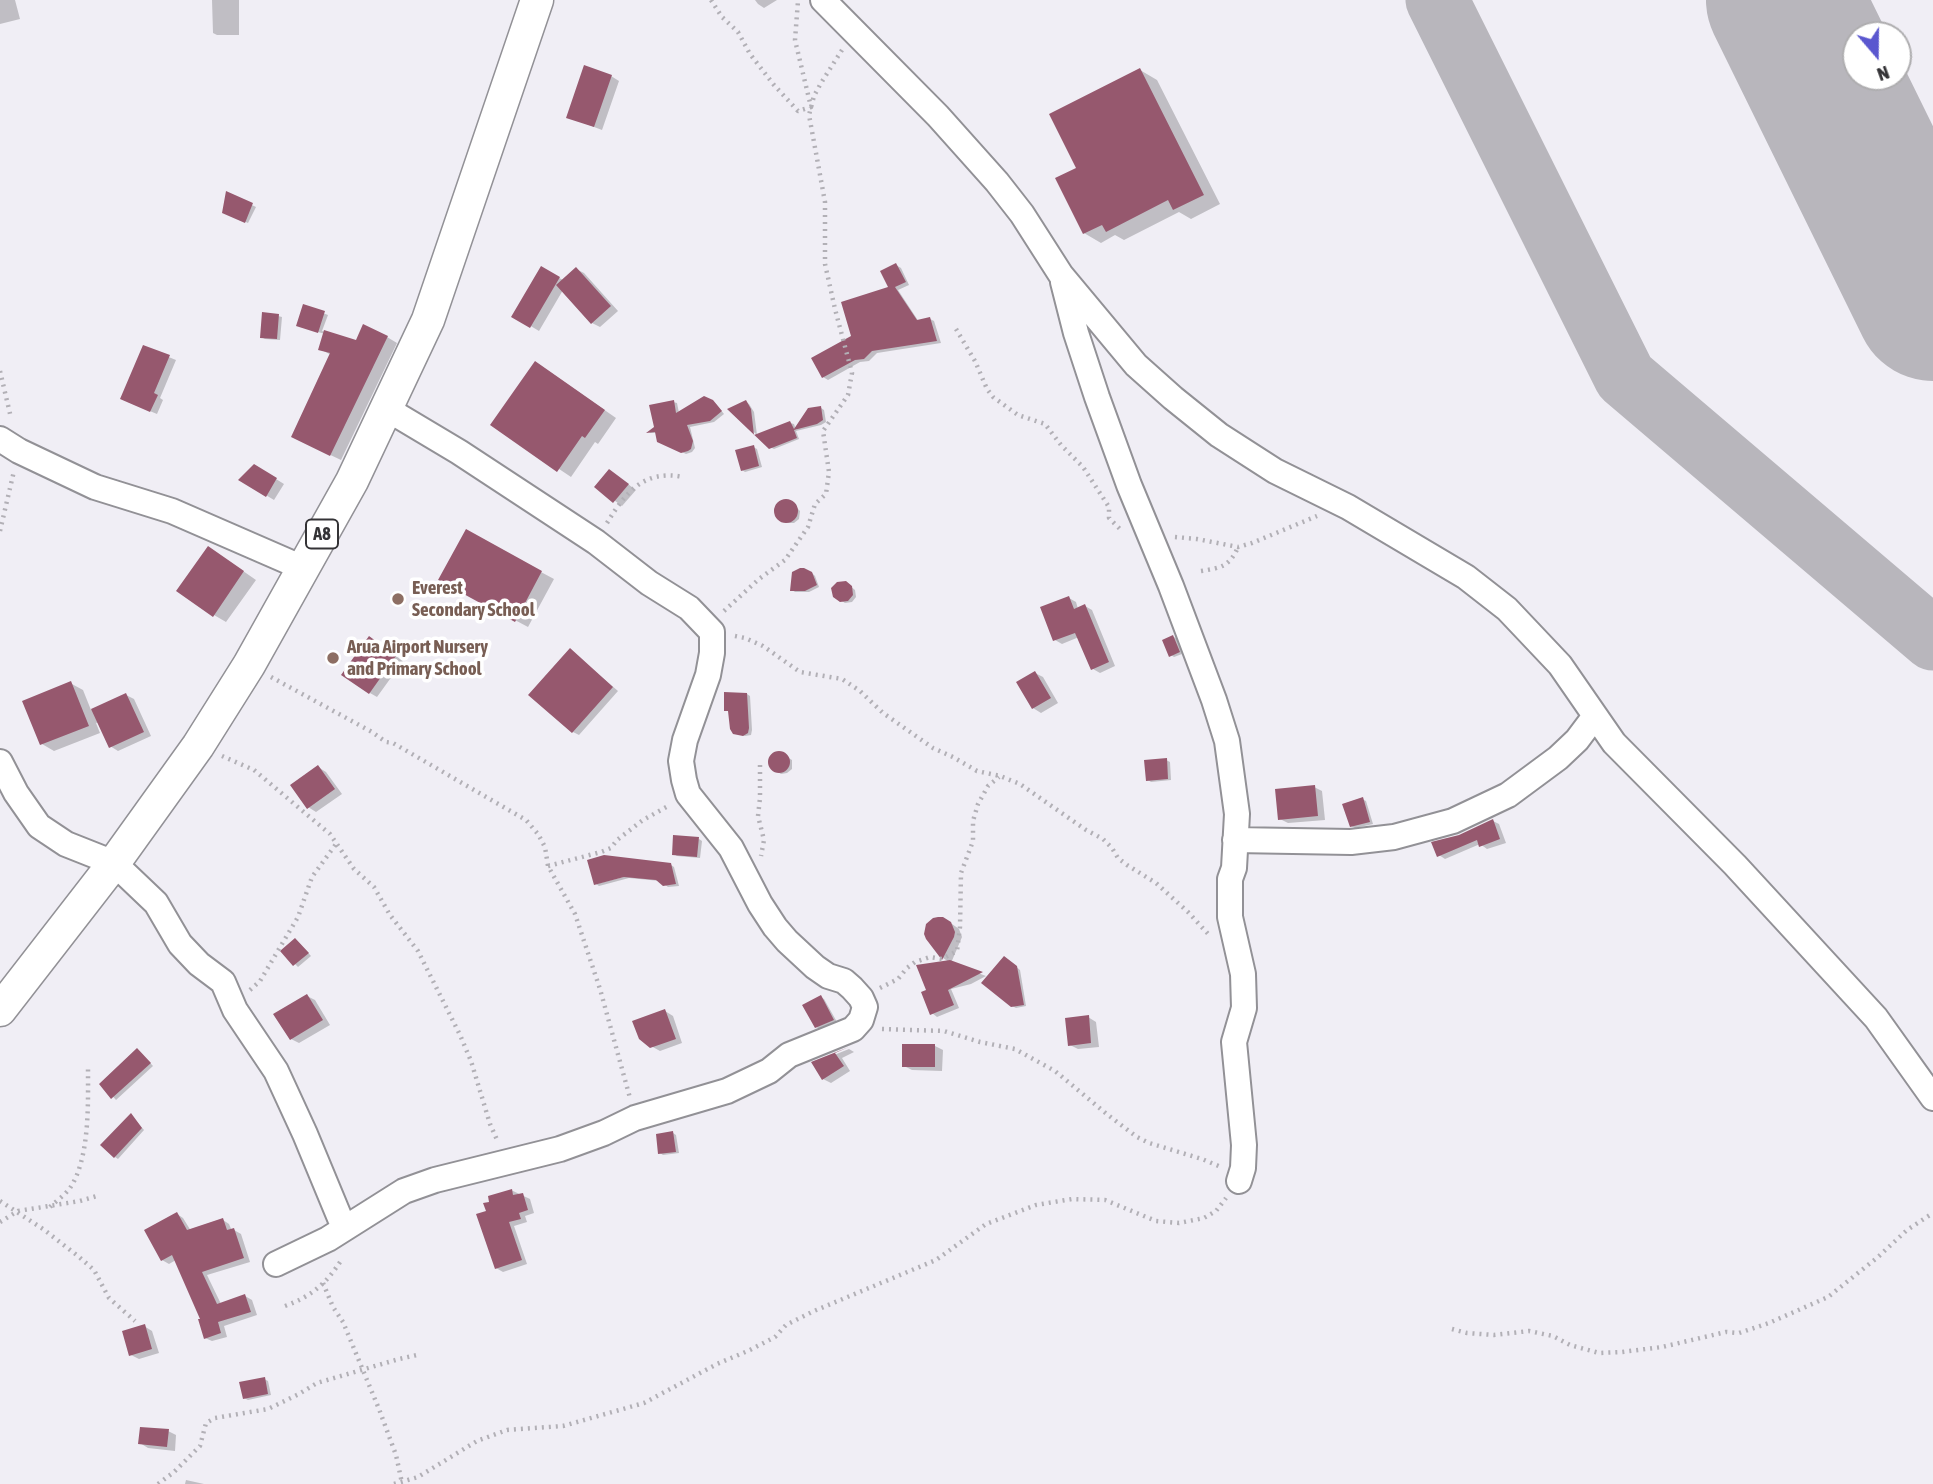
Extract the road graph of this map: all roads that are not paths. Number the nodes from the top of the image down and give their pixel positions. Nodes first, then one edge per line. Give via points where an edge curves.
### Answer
1 (537, 0) edge
2 (823, 0) edge
3 (1061, 275) junction
4 (387, 409) junction
5 (0, 439) edge
6 (303, 568) junction
7 (1595, 716) junction
8 (0, 762) edge
9 (1235, 840) junction
10 (114, 863) junction
11 (0, 1010) edge
12 (1933, 1098) edge
13 (1239, 1181) road end
14 (344, 1228) junction
15 (276, 1264) dead end

1 - 4 main road, A8 via 428,320
2 - 3 street via 997,183
3 - 7 street via 1136,365 1219,435 1466,577 1507,609 1560,665
3 - 9 street via 1097,397 1227,740 1237,814
4 - 6 main road, A8
4 - 14 street via 596,542 689,608 707,627 712,653 708,676 681,761 688,794 731,849 775,927 828,976 844,981 865,1007 853,1029 789,1055 739,1086 635,1118 586,1141 404,1191
5 - 6 street via 95,488 172,511
6 - 10 main road, A8 via 198,746
7 - 9 street via 1558,758 1508,796 1453,821 1394,837 1351,842
7 - 12 street via 1614,743 1876,1018
8 - 10 street via 39,826 66,844
9 - 13 street via 1230,916 1243,974 1244,1008 1234,1042 1244,1145
10 - 11 main road, A8
10 - 14 street via 156,904 180,944 223,982 235,1010 276,1072
14 - 15 street

